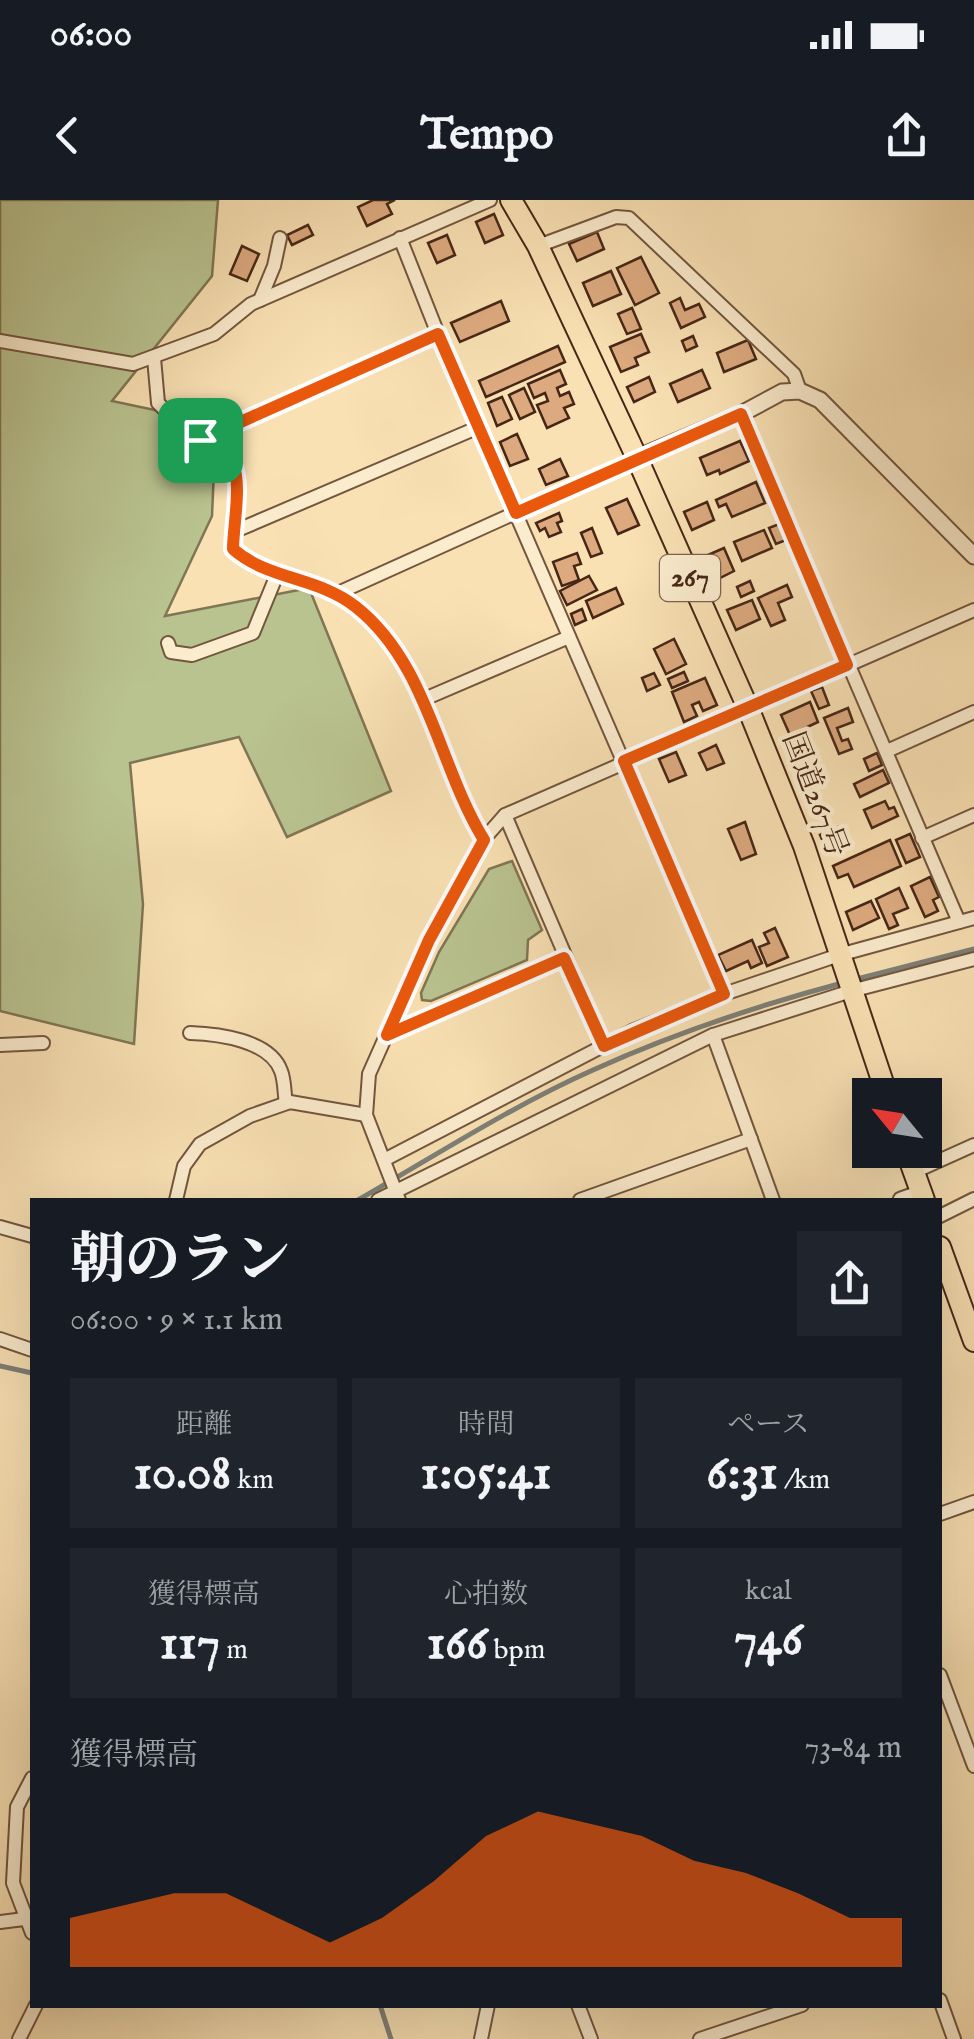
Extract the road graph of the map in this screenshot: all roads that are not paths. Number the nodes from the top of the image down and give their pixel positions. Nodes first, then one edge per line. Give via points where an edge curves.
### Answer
1 (490, 200) edge
2 (511, 200) edge
3 (280, 238) dead end
4 (400, 238) junction
5 (538, 246) junction
6 (260, 300) junction
7 (438, 334) junction
8 (0, 341) edge
9 (154, 358) junction
10 (800, 391) junction
11 (741, 414) junction
12 (479, 428) junction
13 (200, 440) junction
14 (637, 458) junction
15 (516, 513) junction
16 (233, 532) junction
17 (974, 556) edge
18 (278, 572) junction
19 (338, 593) junction
20 (974, 610) edge
21 (569, 637) junction
22 (168, 643) dead end
23 (847, 665) junction
24 (422, 700) junction
25 (748, 708) junction
26 (974, 712) edge
27 (887, 752) junction
28 (624, 761) junction
29 (974, 815) edge
30 (504, 816) junction
31 (922, 838) junction
32 (484, 840) junction
33 (974, 918) edge
34 (959, 922) junction
35 (564, 958) junction
36 (974, 959) edge
37 (846, 974) junction
38 (724, 994) junction
39 (190, 1034) dead end
40 (713, 1034) junction
41 (387, 1035) junction
42 (43, 1043) dead end
43 (0, 1045) edge
44 (604, 1046) junction
45 (881, 1078) edge
46 (286, 1103) junction
47 (366, 1115) junction
48 (751, 1140) junction
49 (974, 1145) edge
50 (386, 1165) junction
51 (915, 1191) edge
52 (396, 1194) edge
53 (176, 1198) edge
54 (586, 1198) edge
55 (772, 1198) edge
56 (974, 1200) edge
57 (942, 1215) edge
58 (0, 1227) edge
59 (30, 1235) edge
60 (942, 1252) edge
61 (0, 1339) edge
62 (974, 1342) edge
63 (30, 1349) edge
64 (974, 1502) edge
65 (942, 1513) edge
66 (942, 1682) edge
67 (974, 1766) edge
68 (30, 1782) edge
69 (30, 1919) edge
70 (0, 1922) edge
71 (942, 2006) edge
72 (34, 2008) edge
73 (487, 2008) edge
74 (579, 2008) edge
75 (793, 2008) edge
76 (18, 2039) edge
77 (481, 2039) edge
78 (591, 2039) edge
79 (700, 2039) edge
80 (954, 2039) edge

1 - 4 street
2 - 5 highway, 国道267号 / 267
3 - 6 street
4 - 6 street
4 - 7 street
5 - 10 street via 629,218 794,374
5 - 14 highway, 国道267号 / 267
6 - 9 street via 214,334
7 - 12 street
7 - 13 street
8 - 9 street via 133,364
9 - 13 street via 158,403
10 - 11 street via 782,392
10 - 17 street via 820,400
11 - 14 street
11 - 23 street
12 - 15 street
12 - 16 street
13 - 16 street via 233,464
14 - 15 street
14 - 25 highway, 国道267号 / 267
15 - 19 street
15 - 21 street
16 - 18 street via 233,549 250,564
18 - 19 street
18 - 22 street via 253,633 192,655 171,652
19 - 24 street via 395,646
20 - 23 street
21 - 24 street
21 - 28 street
23 - 25 street
23 - 27 street
24 - 32 street
25 - 28 street
25 - 37 highway, 国道267号 / 267
26 - 27 street
27 - 31 street
28 - 30 street
28 - 38 street
29 - 31 street
30 - 32 street
30 - 35 street
31 - 34 street
32 - 41 street
33 - 34 street
34 - 37 street
35 - 41 street
35 - 44 street
36 - 37 street
37 - 38 street
37 - 40 street
37 - 45 highway, 国道267号 / 267
38 - 44 street
39 - 46 street via 228,1034 273,1057
40 - 48 street
40 - 52 street
41 - 47 street via 369,1074
42 - 43 street
44 - 50 street
46 - 47 street
46 - 53 street via 200,1144 184,1166
47 - 50 street
48 - 54 street
48 - 55 street
49 - 51 street
50 - 52 street
56 - 57 street
58 - 59 street
60 - 62 highway
61 - 63 street
64 - 65 street
66 - 67 street
68 - 69 street via 17,1807 12,1883
69 - 70 street
71 - 80 street
72 - 76 street
73 - 77 street
74 - 78 street
75 - 79 street

